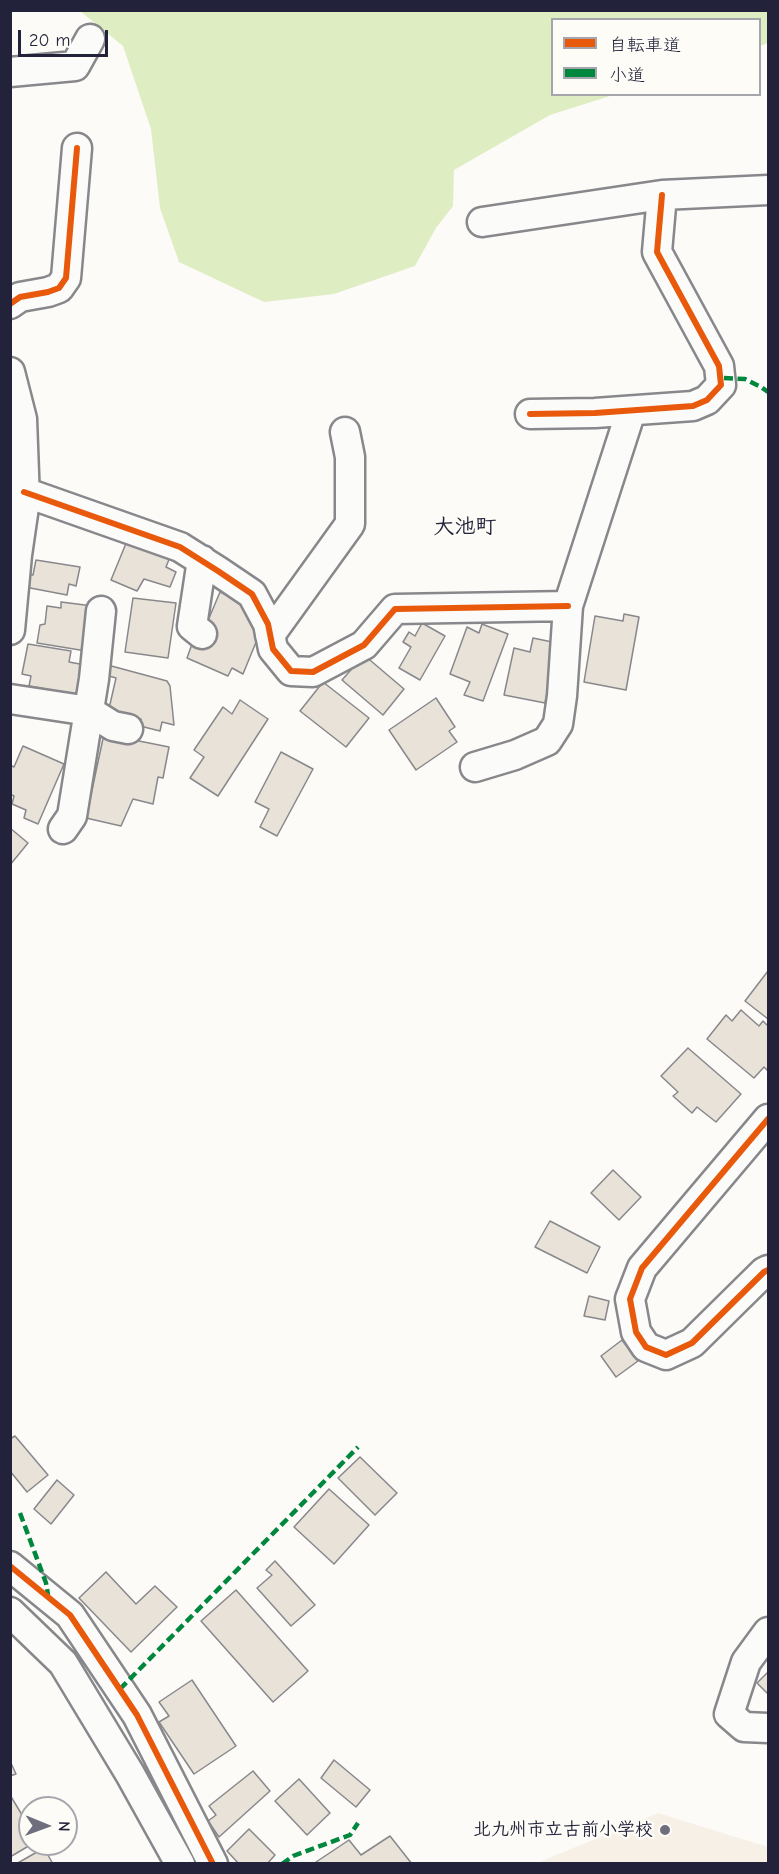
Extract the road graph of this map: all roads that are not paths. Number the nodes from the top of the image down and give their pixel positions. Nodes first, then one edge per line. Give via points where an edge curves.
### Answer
1 (90, 39) dead end
2 (10, 72) edge
3 (77, 148) dead end
4 (768, 190) edge
5 (662, 195) junction
6 (482, 222) dead end
7 (10, 304) edge
8 (10, 372) edge
9 (631, 411) junction
10 (530, 414) dead end
11 (345, 432) dead end
12 (20, 496) edge
13 (202, 560) junction
14 (568, 606) junction
15 (101, 611) dead end
16 (10, 630) edge
17 (202, 634) dead end
18 (270, 634) junction
19 (10, 699) edge
20 (88, 711) junction
21 (128, 729) dead end
22 (475, 767) dead end
23 (63, 829) dead end
24 (768, 1119) edge
25 (768, 1270) edge
26 (10, 1566) edge
27 (10, 1612) edge
28 (768, 1632) edge
29 (768, 1728) edge
30 (180, 1863) edge
31 (213, 1863) edge

1 - 2 street via 75,66
3 - 7 street via 66,278 59,288 20,297
4 - 5 street
5 - 6 street
5 - 9 street via 657,252 719,366 721,386 707,400 693,406
8 - 12 street via 22,419
9 - 10 street
9 - 14 street
11 - 18 street via 350,457 350,524
12 - 13 street via 180,547
12 - 16 street
13 - 17 street via 192,626
13 - 18 street via 252,594
14 - 18 street via 395,609 364,645 313,672 291,671 273,649
14 - 22 street via 558,724 547,741
15 - 20 street
19 - 20 street
20 - 21 street via 113,726
20 - 23 street via 72,816
24 - 25 street via 642,1268 630,1299 636,1332 646,1347 666,1355 692,1343
26 - 31 street via 70,1615 137,1715
27 - 30 street via 63,1663
28 - 29 street via 746,1662 729,1714 744,1727

